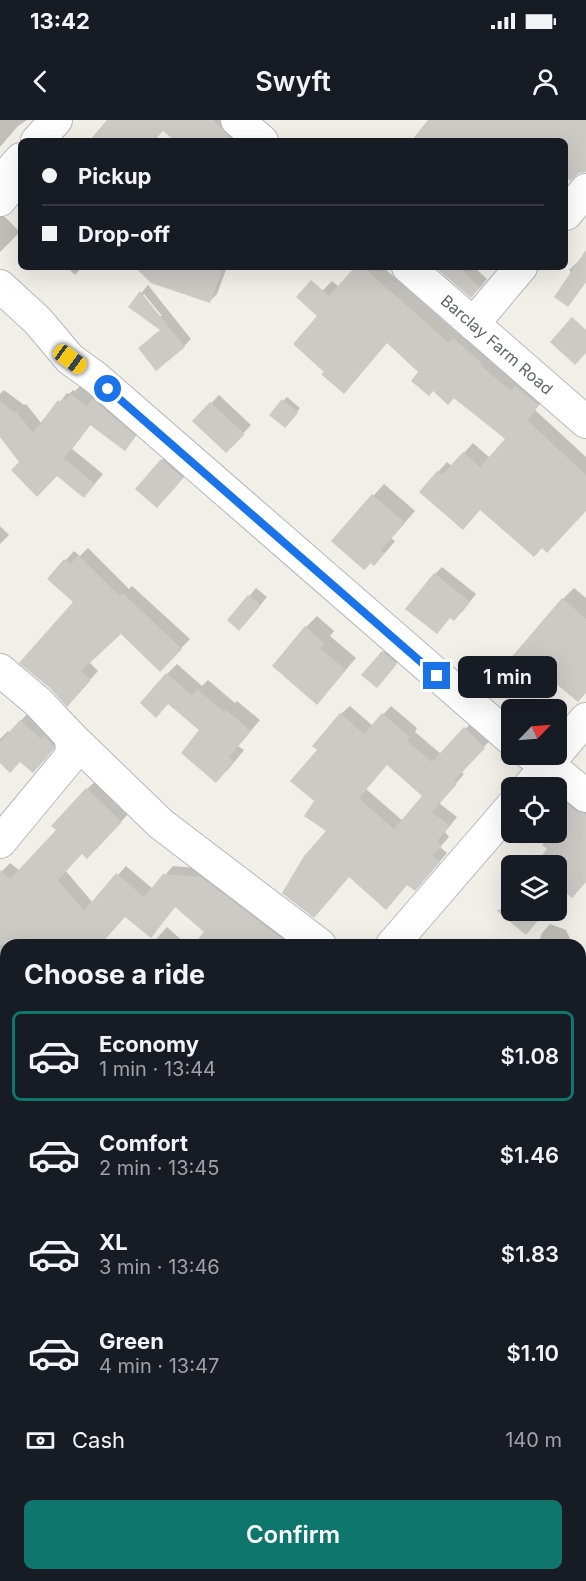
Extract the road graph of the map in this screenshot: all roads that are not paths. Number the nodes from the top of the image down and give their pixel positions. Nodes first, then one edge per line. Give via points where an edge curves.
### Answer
1 (56, 120) edge
2 (237, 120) edge
3 (40, 138) edge
4 (258, 138) edge
5 (18, 162) edge
6 (586, 190) edge
7 (0, 200) edge
8 (568, 212) edge
9 (411, 270) edge
10 (518, 270) edge
11 (5, 302) edge
12 (473, 324) junction
13 (586, 422) edge
14 (0, 670) edge
15 (586, 719) edge
16 (501, 730) edge
17 (71, 737) junction
18 (567, 738) edge
19 (556, 765) edge
20 (586, 796) edge
21 (501, 819) edge
22 (0, 842) edge
23 (312, 939) edge
24 (397, 939) edge

1 - 3 street
2 - 4 street
5 - 7 street via 13,168 14,183
6 - 8 street
9 - 12 street, Barclay Farm Road
10 - 12 street
11 - 16 street via 38,321 70,359 95,376
12 - 13 street, Barclay Farm Road
14 - 17 street
15 - 18 street
17 - 22 street via 72,755
17 - 23 street via 161,824
19 - 20 street
21 - 24 street

